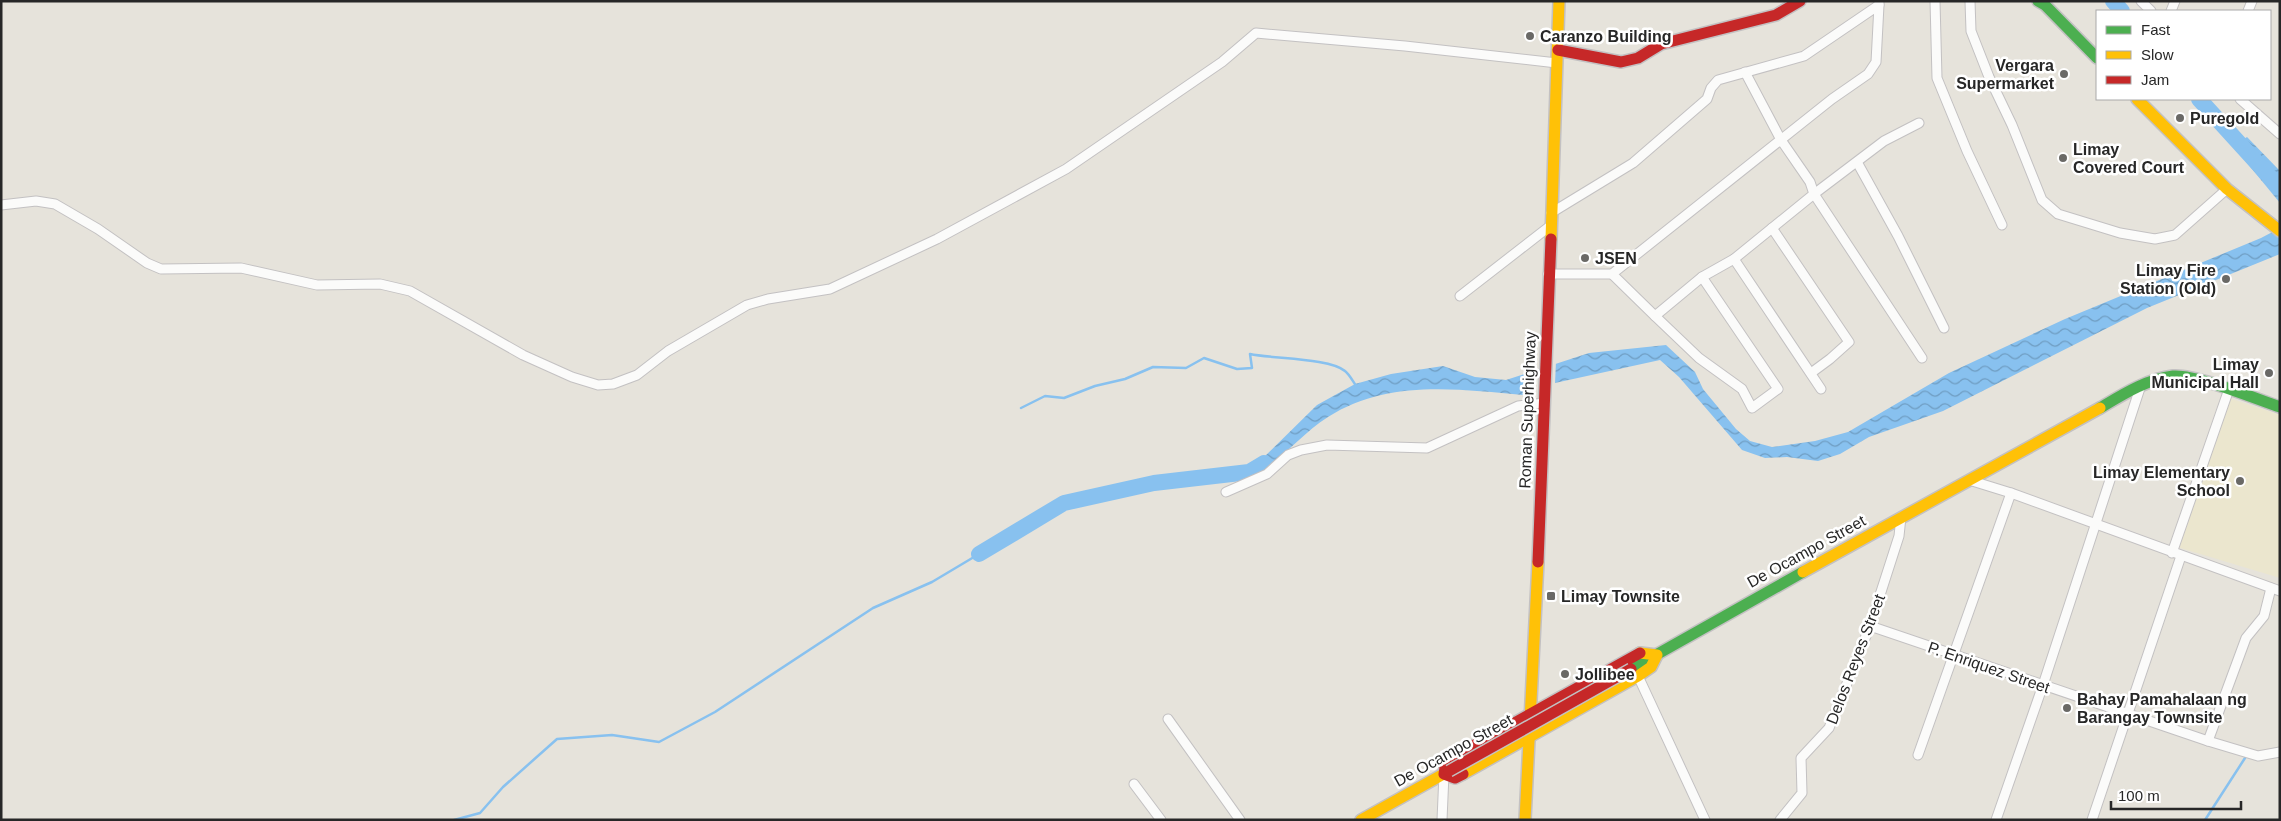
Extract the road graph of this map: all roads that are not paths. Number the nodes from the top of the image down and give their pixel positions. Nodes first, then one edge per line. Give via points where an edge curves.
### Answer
1 (1559, 1) edge
2 (1800, 1) edge
3 (1935, 1) edge
4 (1970, 1) edge
5 (2038, 1) edge
6 (2141, 1) edge
7 (1879, 3) edge
8 (2150, 10) edge
9 (1558, 50) junction
10 (2096, 57) edge
11 (1557, 63) junction
12 (1745, 72) junction
13 (2138, 100) edge
14 (2241, 100) edge
15 (1919, 123) dead end
16 (2280, 134) edge
17 (1781, 140) junction
18 (1857, 162) junction
19 (2227, 190) junction
20 (1814, 194) junction
21 (1, 205) edge
22 (1551, 214) junction
23 (2002, 225) dead end
24 (1550, 226) junction
25 (2275, 227) edge
26 (1772, 228) junction
27 (1734, 259) junction
28 (1548, 274) junction
29 (1612, 274) junction
30 (1702, 277) junction
31 (1460, 296) dead end
32 (1655, 316) junction
33 (1944, 328) dead end
34 (1922, 358) dead end
35 (1810, 373) junction
36 (2141, 385) junction
37 (1821, 389) dead end
38 (2229, 389) junction
39 (1544, 403) junction
40 (2280, 407) edge
41 (1968, 480) junction
42 (1226, 492) dead end
43 (2011, 493) junction
44 (1901, 517) junction
45 (2096, 523) junction
46 (2172, 553) junction
47 (2181, 556) junction
48 (2275, 590) edge
49 (1870, 626) junction
50 (1952, 654) junction
51 (1657, 655) junction
52 (1634, 673) junction
53 (2043, 685) junction
54 (2127, 713) junction
55 (1529, 714) junction
56 (1168, 719) dead end
57 (1529, 738) junction
58 (2208, 741) junction
59 (2280, 752) edge
60 (1918, 755) dead end
61 (1446, 773) junction
62 (1134, 784) dead end
63 (1161, 820) edge
64 (1240, 820) edge
65 (1361, 820) edge
66 (1442, 820) edge
67 (1525, 820) edge
68 (1705, 820) edge
69 (1780, 820) edge
70 (1996, 820) edge
71 (2092, 820) edge

1 - 9 main road, Roman Superhighway
2 - 9 main road via 1776,15 1661,44 1638,58 1621,62
3 - 23 street via 1937,78
4 - 19 street via 1970,31 1989,77 2042,200 2058,214 2120,233 2155,239 2175,235
5 - 10 main road
6 - 8 street
7 - 12 street via 1804,56
7 - 17 street via 1876,62 1868,74
9 - 11 main road, Roman Superhighway
11 - 21 street via 1256,34 1222,62 1066,169 938,240 830,289 747,305 668,351 637,375 613,384 598,385 572,377 523,355 396,286 317,285 241,268 161,269 146,263 55,204 36,201
11 - 22 main road, Roman Superhighway
12 - 17 street
12 - 22 street via 1718,80 1707,99 1633,163
13 - 19 main road
14 - 16 street
15 - 18 street via 1884,141
17 - 20 street via 1810,182
17 - 29 street
18 - 20 street
18 - 33 street
19 - 25 main road
20 - 26 street
20 - 34 street
22 - 24 main road, Roman Superhighway
24 - 28 main road, Roman Superhighway
24 - 31 street
26 - 27 street
26 - 35 street via 1849,342
27 - 30 street
27 - 35 street
28 - 29 street
28 - 39 main road, Roman Superhighway
29 - 32 street
30 - 32 street
30 - 32 street via 1778,389 1752,408 1742,389 1699,358
35 - 37 street
36 - 38 main road, De Ocampo Street via 2173,376 2190,377
36 - 41 main road, De Ocampo Street
36 - 45 street
38 - 40 main road, De Ocampo Street
38 - 46 street
39 - 42 street via 1518,406 1427,448 1327,445 1301,450 1288,455 1267,474
39 - 55 main road, Roman Superhighway via 1533,683
41 - 43 street
41 - 44 main road, De Ocampo Street
43 - 45 street
43 - 50 street
44 - 49 street, Delos Reyes Street via 1899,536
44 - 51 main road, De Ocampo Street
45 - 46 street
45 - 53 street
46 - 47 street
47 - 48 street
47 - 54 street
48 - 58 street via 2264,616 2246,638
49 - 50 street, P. Enriquez Street
49 - 69 street, Delos Reyes Street via 1829,728 1801,758 1802,793
50 - 53 street, P. Enriquez Street
50 - 60 street
51 - 52 main road, De Ocampo Street
51 - 55 main road via 1633,655
52 - 57 main road
52 - 61 main road, De Ocampo Street, bridge
52 - 68 street
53 - 54 street, P. Enriquez Street
53 - 70 street
54 - 58 street, P. Enriquez Street
54 - 71 street
55 - 57 main road, Roman Superhighway
55 - 61 main road via 1448,760
56 - 64 street
57 - 61 main road via 1455,778
57 - 67 main road, Roman Superhighway
58 - 59 street, P. Enriquez Street via 2258,756
61 - 65 main road, De Ocampo Street
61 - 66 street
62 - 63 street

